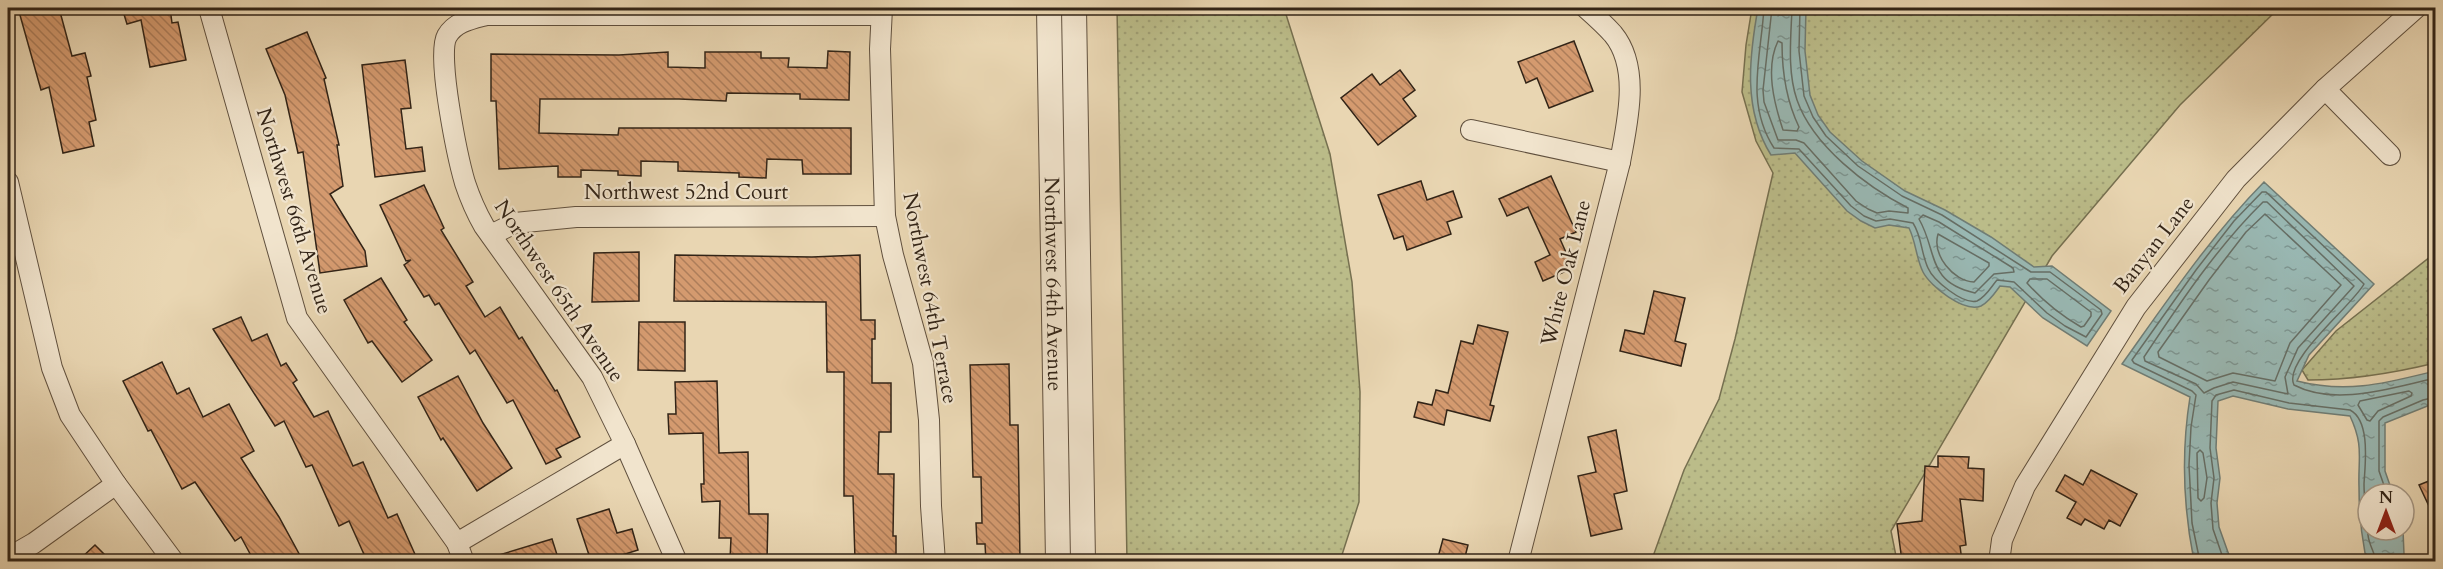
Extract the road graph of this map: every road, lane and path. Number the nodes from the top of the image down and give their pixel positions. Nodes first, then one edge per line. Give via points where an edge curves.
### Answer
1 (209, 8) edge
2 (1049, 8) edge
3 (1074, 8) edge
4 (1586, 8) edge
5 (2416, 8) edge
6 (882, 11) edge
7 (2325, 89) junction
8 (1471, 130) dead end
9 (2390, 155) dead end
10 (1620, 162) junction
11 (8, 182) edge
12 (885, 216) junction
13 (491, 235) junction
14 (626, 444) junction
15 (116, 484) junction
16 (460, 552) edge
17 (8, 558) edge
18 (174, 561) edge
19 (677, 561) edge
20 (935, 561) edge
21 (1059, 561) edge
22 (1083, 561) edge
23 (1518, 561) edge
24 (1999, 561) edge

1 - 16 street, Northwest 66th Avenue via 297,318
2 - 21 street, Northwest 64th Avenue
3 - 22 street, Northwest 64th Avenue
4 - 10 street, White Oak Lane via 1615,36 1629,69 1629,110
5 - 7 street, Banyan Lane
6 - 12 street, Northwest 64th Terrace
6 - 13 street, Northwest 65th Avenue via 486,15 465,20 447,35 443,61 465,182 473,206
7 - 9 street
7 - 24 street, Banyan Lane via 2236,179 2136,307 2025,486 2002,540
8 - 10 street
10 - 23 street, White Oak Lane
11 - 15 street via 52,368 70,416
12 - 13 street, Northwest 52nd Court via 576,217 515,223
12 - 20 street, Northwest 64th Terrace via 923,363
13 - 14 street, Northwest 65th Avenue via 592,377
14 - 16 street
14 - 19 street, Northwest 65th Avenue
15 - 17 street
15 - 18 street

